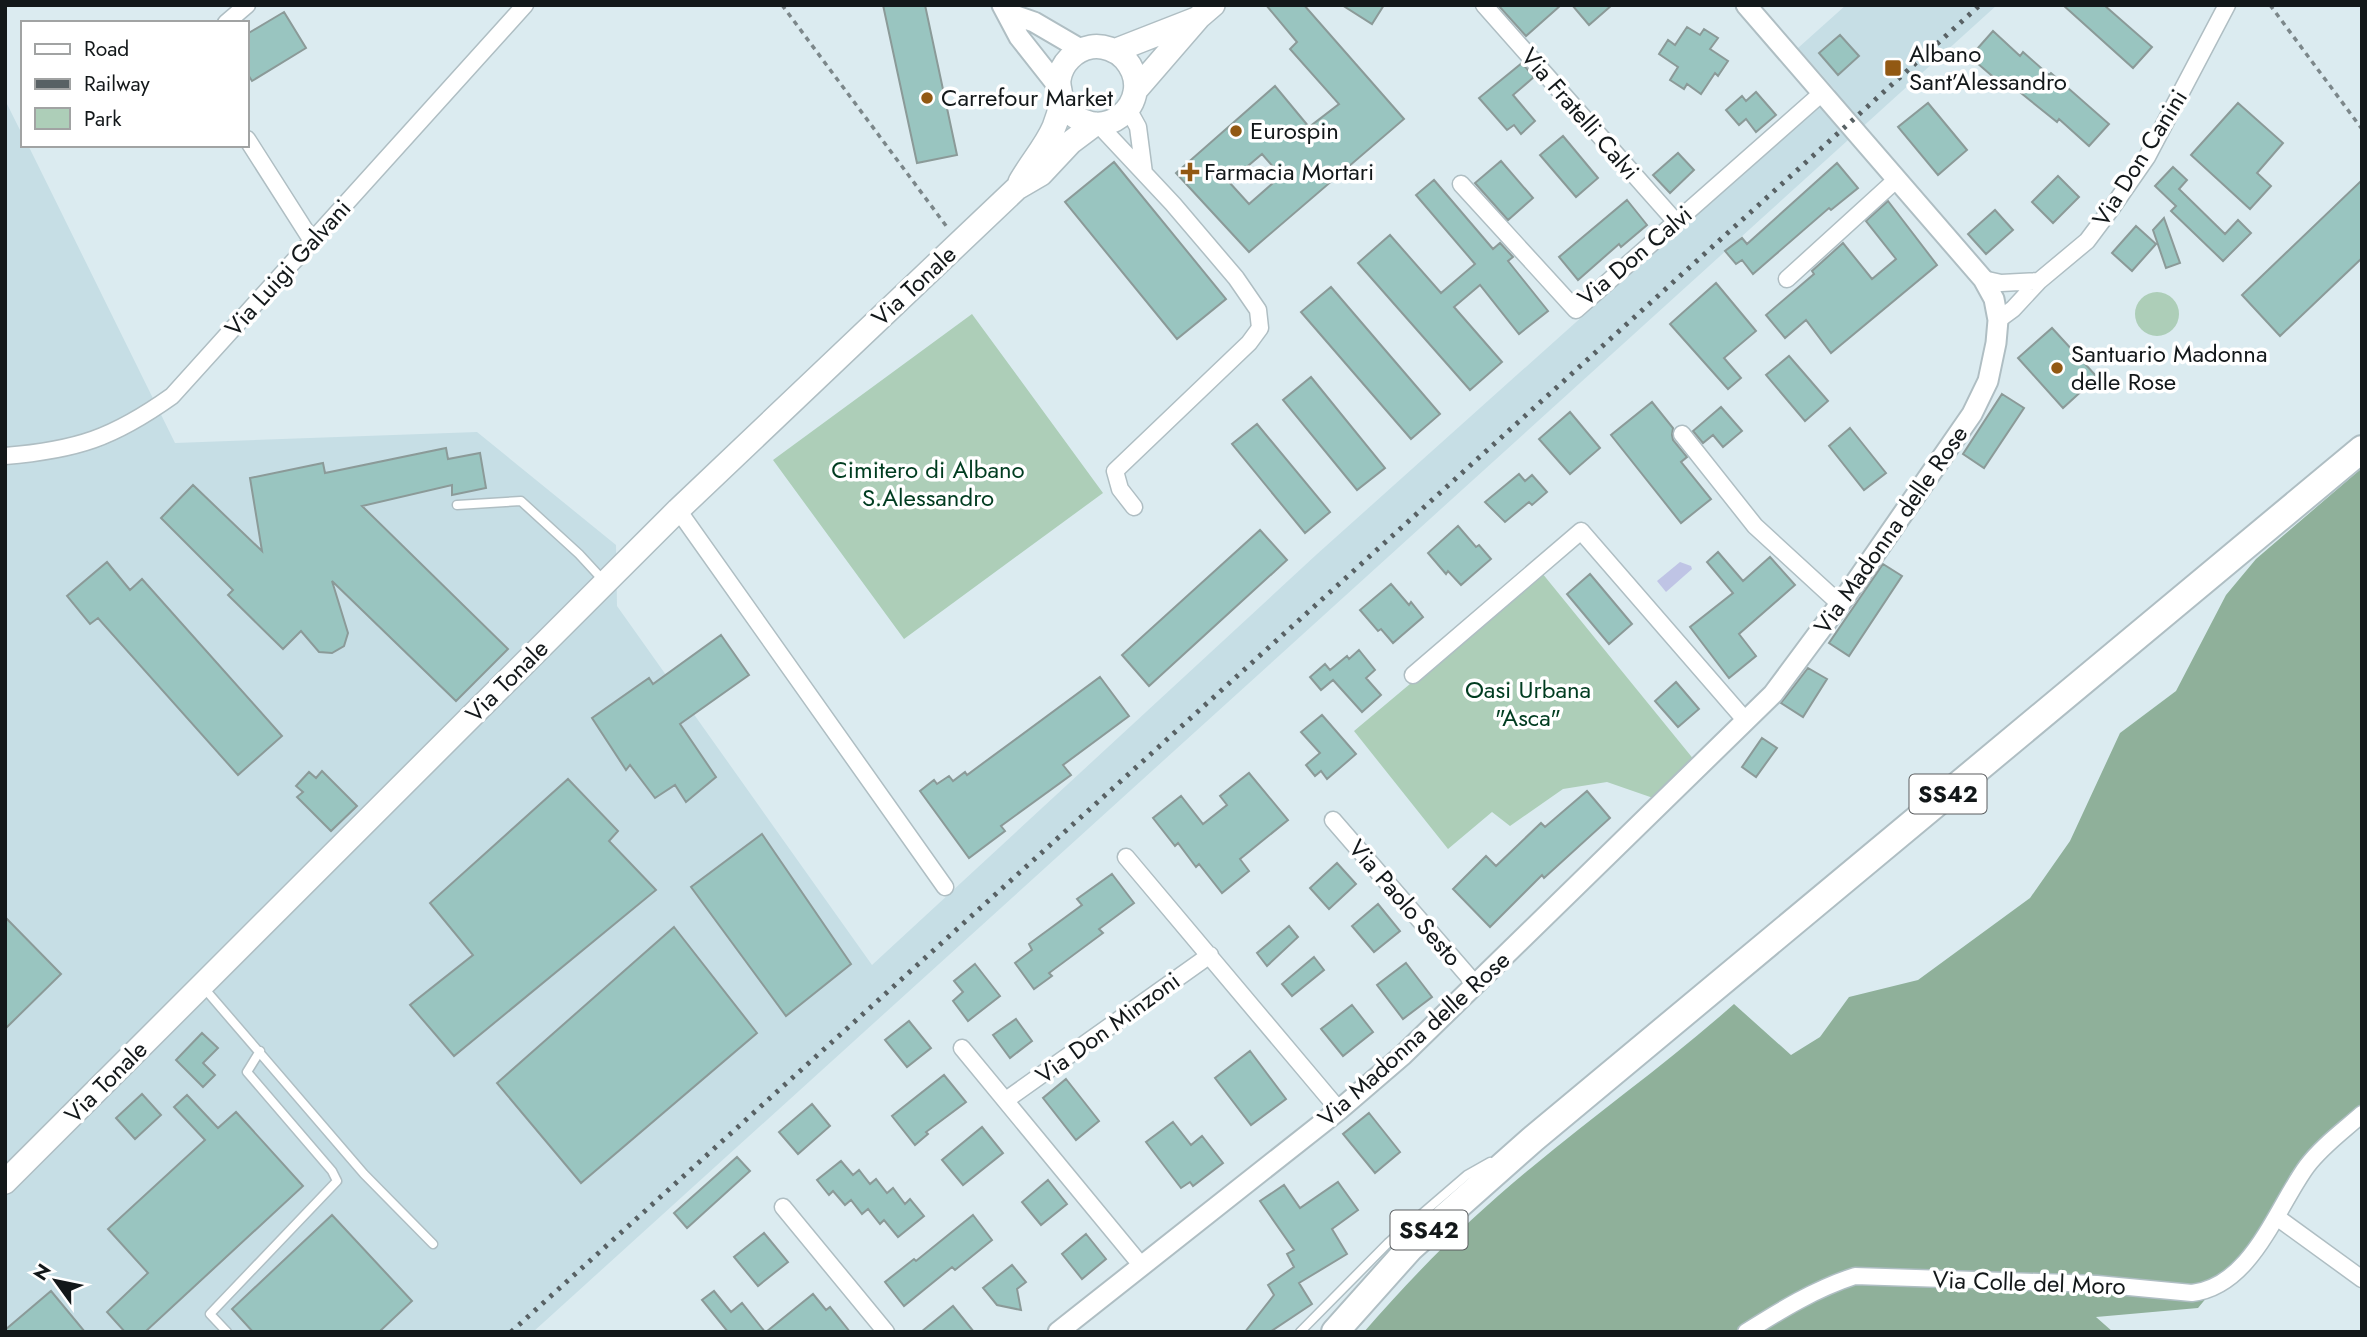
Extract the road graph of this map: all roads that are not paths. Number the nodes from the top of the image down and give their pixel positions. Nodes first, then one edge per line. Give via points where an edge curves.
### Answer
1 (247, 5) edge
2 (525, 5) edge
3 (1484, 5) edge
4 (1746, 5) edge
5 (2227, 5) edge
6 (1005, 9) edge
7 (1206, 11) edge
8 (228, 21) edge
9 (1082, 50) junction
10 (1114, 51) junction
11 (1822, 93) junction
12 (1060, 95) junction
13 (1131, 100) junction
14 (1097, 124) junction
15 (248, 141) edge
16 (1144, 173) junction
17 (1897, 179) junction
18 (1461, 184) dead end
19 (1017, 188) junction
20 (1676, 222) junction
21 (312, 241) junction
22 (1787, 279) dead end
23 (1983, 279) junction
24 (2039, 281) junction
25 (1998, 320) junction
26 (1682, 434) dead end
27 (2362, 449) edge
28 (5, 456) edge
29 (457, 505) dead end
30 (1134, 507) dead end
31 (678, 510) junction
32 (606, 582) junction
33 (1840, 604) junction
34 (1413, 675) dead end
35 (1746, 720) junction
36 (1333, 820) dead end
37 (1126, 857) dead end
38 (945, 887) dead end
39 (1210, 955) junction
40 (1476, 985) junction
41 (202, 986) junction
42 (962, 1048) dead end
43 (260, 1051) junction
44 (1006, 1100) junction
45 (1339, 1110) junction
46 (2362, 1114) edge
47 (1533, 1139) junction
48 (5, 1182) edge
49 (783, 1207) dead end
50 (2278, 1218) junction
51 (433, 1244) dead end
52 (1141, 1265) junction
53 (2362, 1279) edge
54 (1753, 1329) edge
55 (227, 1332) edge
56 (886, 1332) edge
57 (1058, 1332) edge
58 (1300, 1332) edge
59 (1335, 1332) edge

1 - 8 street
2 - 21 street, Via Luigi Galvani
3 - 20 street, Via Fratelli Calvi
4 - 11 street
5 - 24 street, Via Don Canini via 2147,157 2087,241
6 - 9 street
6 - 12 street
7 - 10 main road, Via Tonale
7 - 13 main road, Via Tonale
9 - 10 main road, Via Tonale via 1101,47
9 - 12 main road, Via Tonale via 1061,70
10 - 13 main road via 1130,65 1135,77
11 - 17 street
11 - 20 street, Via Don Calvi
12 - 14 main road via 1075,118
12 - 19 main road, Via Tonale via 1053,128
13 - 14 main road, Via Tonale via 1118,118
13 - 16 street
14 - 16 street
14 - 19 main road, Via Tonale via 1071,142 1041,174
15 - 21 street
16 - 30 street via 1236,278 1258,310 1260,328 1115,471 1120,488
17 - 22 street
17 - 23 street
18 - 20 street, Via Don Calvi via 1576,310
19 - 31 main road, Via Tonale
21 - 28 street, Via Luigi Galvani via 172,396 115,433 45,453
23 - 24 street
23 - 25 street
24 - 25 street, Via Don Canini
25 - 33 street, Via Madonna delle Rose via 1988,381 1972,414
26 - 33 street via 1755,526
27 - 47 highway, SS42
29 - 32 lane via 521,501
31 - 32 main road, Via Tonale
31 - 38 street
32 - 41 main road, Via Tonale
33 - 35 street, Via Madonna delle Rose via 1773,694
34 - 35 street via 1581,531
35 - 40 street, Via Madonna delle Rose
36 - 40 street, Via Paolo Sesto
37 - 39 street
39 - 44 street, Via Don Minzoni
39 - 45 street
40 - 45 street, Via Madonna delle Rose
41 - 43 lane
41 - 48 main road, Via Tonale
42 - 44 street
43 - 51 lane via 364,1174
43 - 55 lane via 247,1072 337,1181 210,1314
44 - 52 street
45 - 52 street, Via Madonna delle Rose
46 - 50 street, Via Colle del Moro via 2307,1166
47 - 58 lane via 1467,1175 1388,1243
47 - 59 highway, SS42 via 1409,1248
49 - 56 street
50 - 53 street
50 - 54 street, Via Colle del Moro via 2227,1280 2204,1292 1855,1276 1811,1293
52 - 57 street, Via Madonna delle Rose

